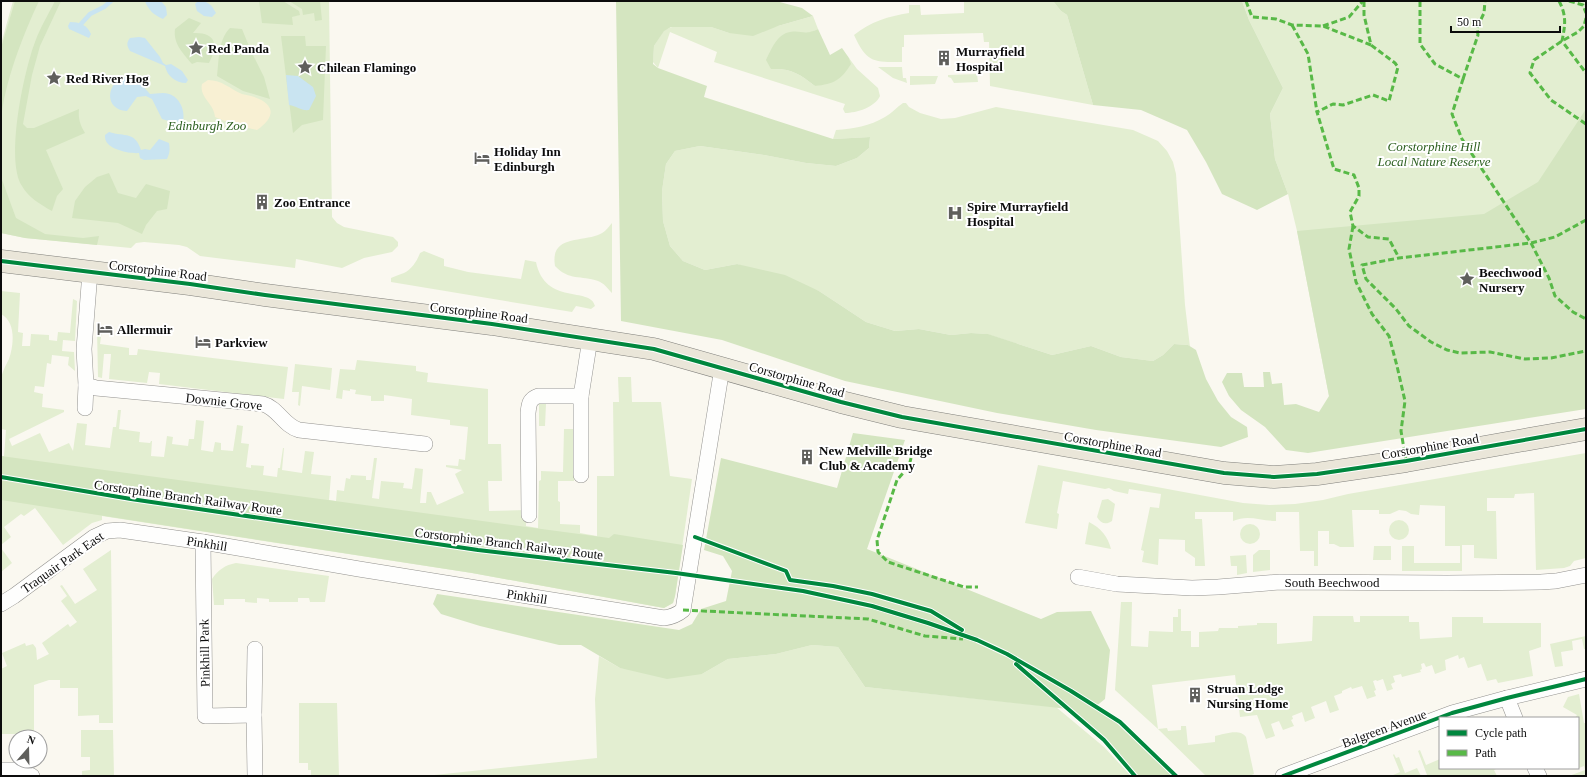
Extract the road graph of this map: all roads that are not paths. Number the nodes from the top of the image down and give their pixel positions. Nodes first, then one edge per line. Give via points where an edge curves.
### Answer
1 (1, 261) edge
2 (90, 272) junction
3 (590, 339) junction
4 (722, 368) junction
5 (86, 385) junction
6 (581, 396) junction
7 (85, 408) dead end
8 (1586, 429) edge
9 (426, 444) dead end
10 (581, 475) dead end
11 (529, 515) dead end
12 (127, 531) joint
13 (203, 542) junction
14 (1586, 575) edge
15 (1078, 578) dead end
16 (1, 604) edge
17 (255, 649) dead end
18 (1586, 679) edge
19 (1507, 698) junction
20 (254, 715) junction
21 (1441, 717) edge
22 (1515, 717) edge
23 (1439, 718) edge
24 (1, 770) edge
25 (32, 776) edge
26 (255, 776) edge
27 (1283, 776) edge

1 - 2 main road, Corstorphine Road
2 - 3 main road, Corstorphine Road
2 - 5 street via 84,349
3 - 4 main road, Corstorphine Road via 654,349
3 - 6 street
4 - 8 main road, Corstorphine Road via 902,417 1251,477 1274,478 1317,474
4 - 13 street, Pinkhill via 692,562 683,610 677,615 664,618
5 - 7 street
5 - 9 street, Downie Grove via 263,404 272,408 289,426 299,430
6 - 10 street
6 - 11 street via 538,396 530,402
12 - 13 street, Pinkhill
12 - 16 street, Traquair Park East via 113,530 99,534
13 - 20 street, Pinkhill Park via 205,716
14 - 15 street, South Beechwood via 1541,582 1280,582 1192,588 1123,584
17 - 20 street
18 - 19 street, Balgreen Avenue
19 - 21 street, Balgreen Avenue
19 - 22 street
20 - 26 street
23 - 27 street, Balgreen Avenue
24 - 25 street via 21,770

